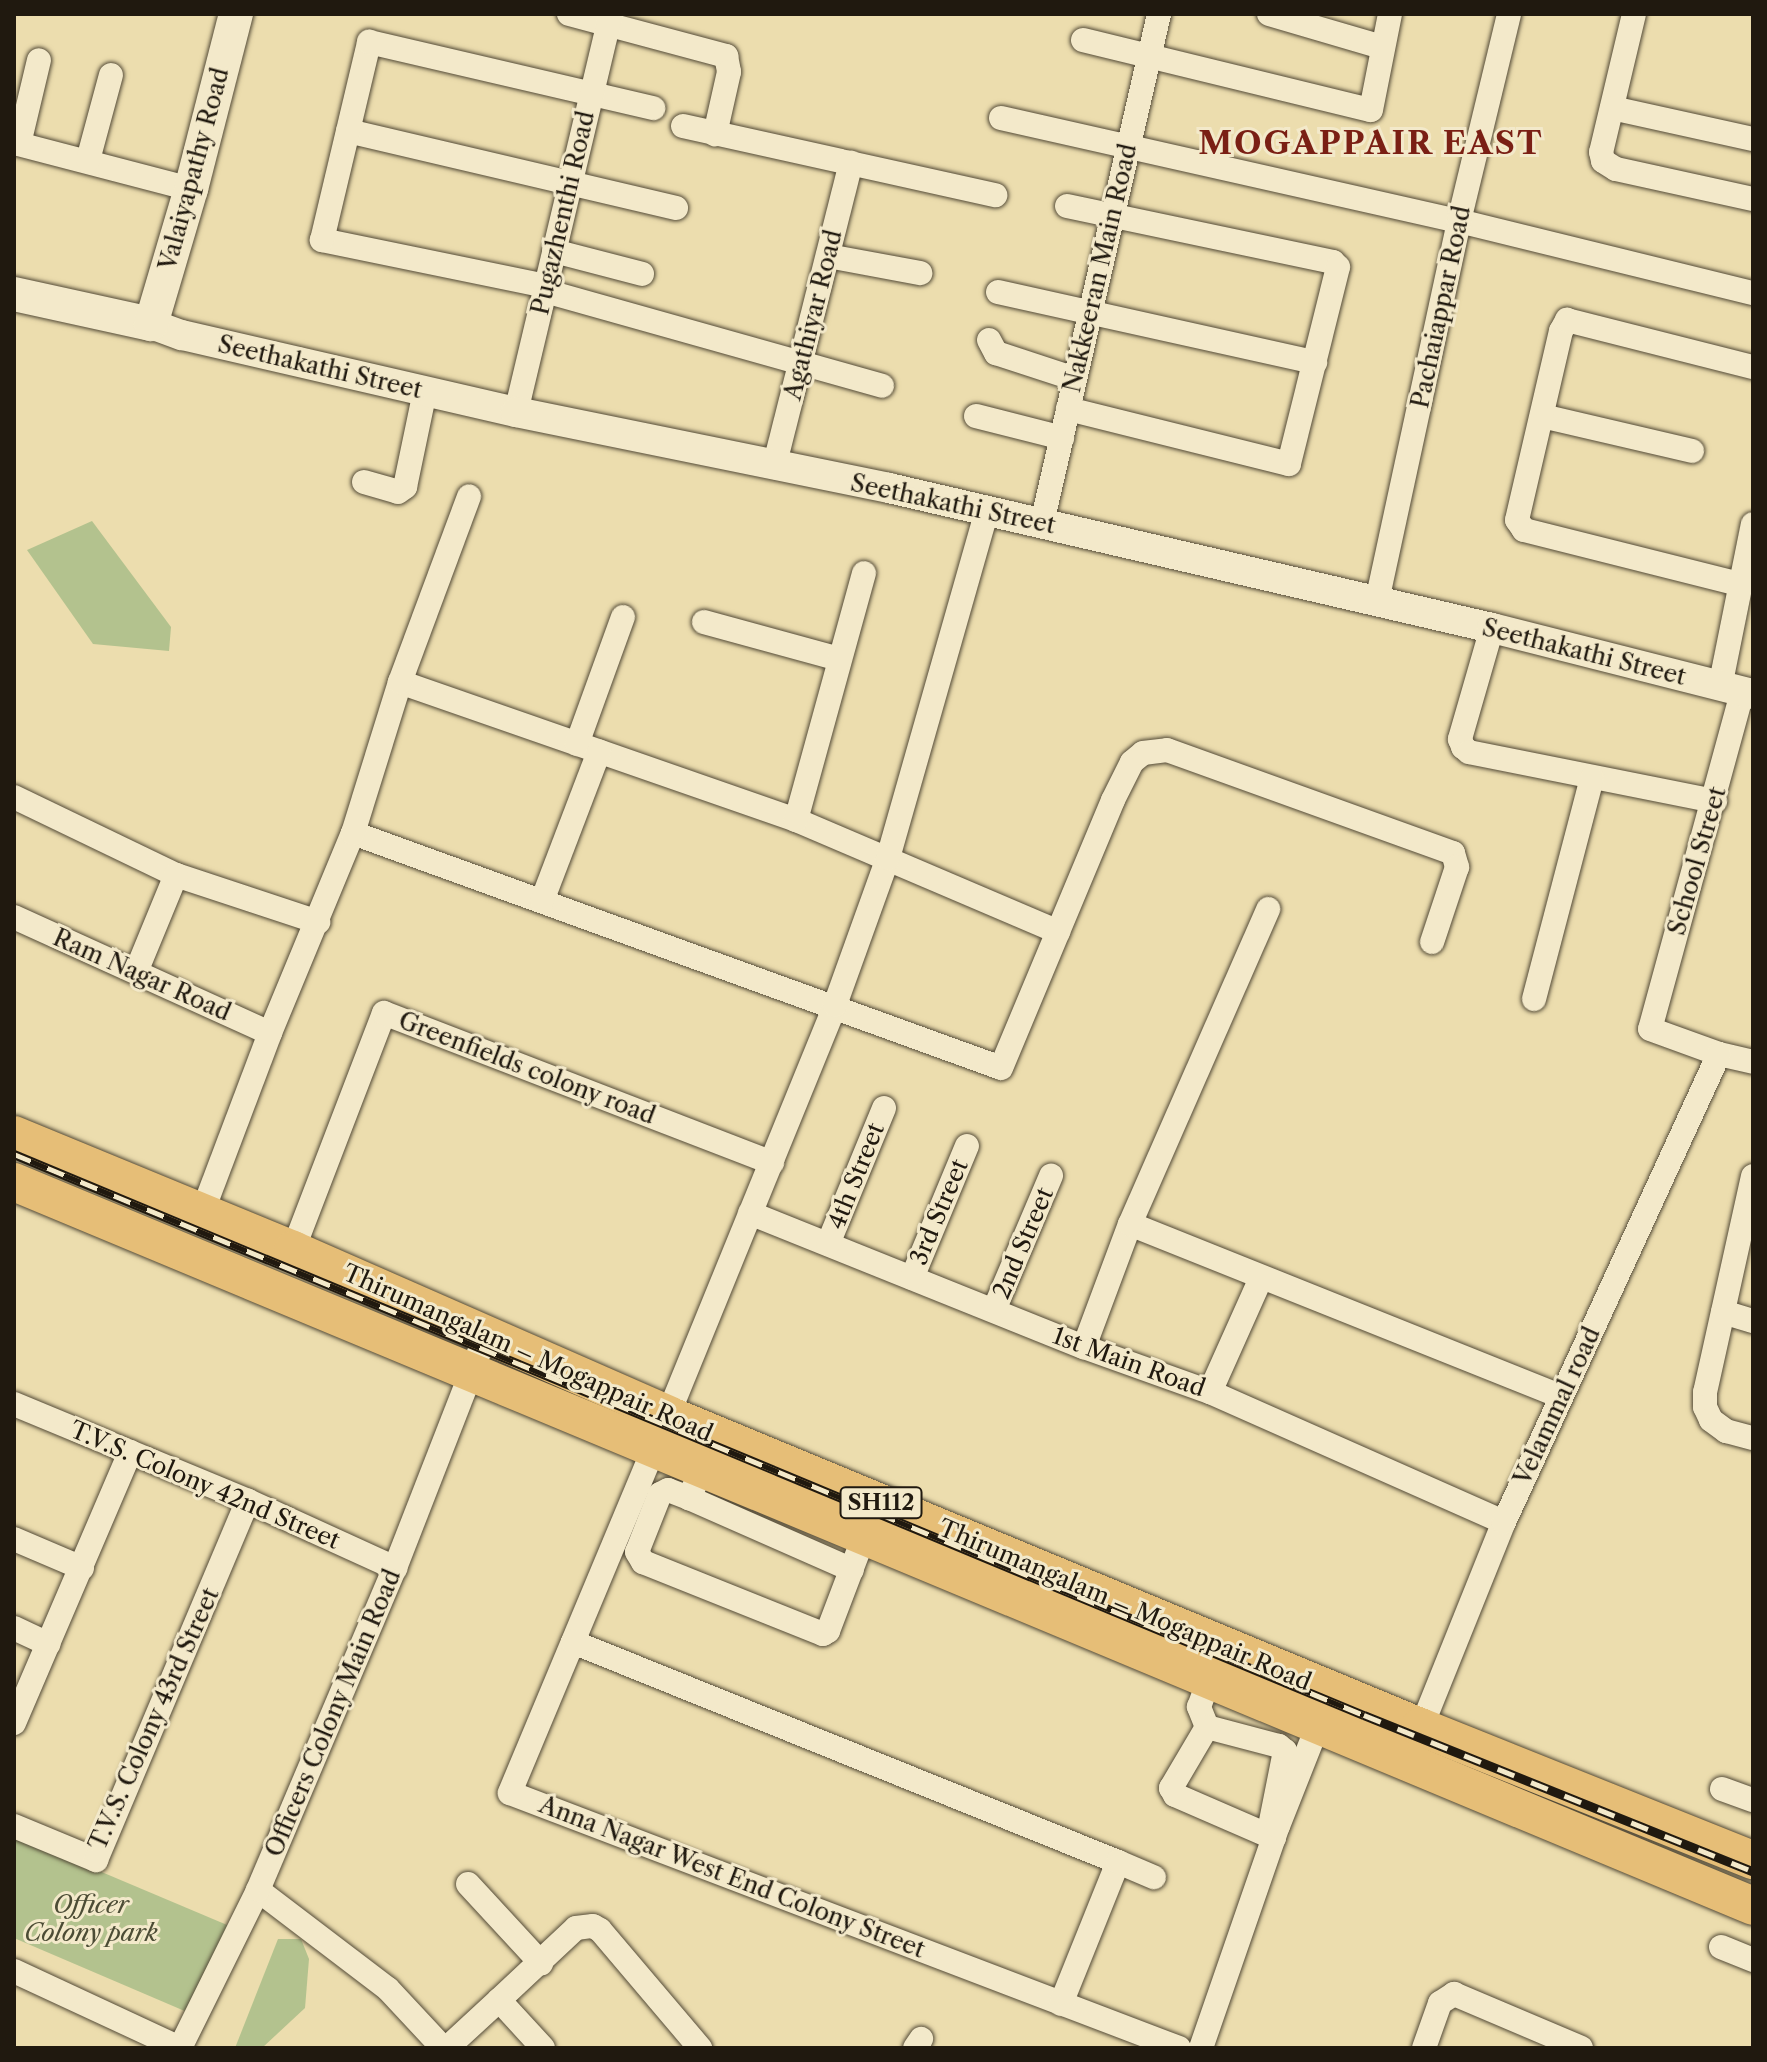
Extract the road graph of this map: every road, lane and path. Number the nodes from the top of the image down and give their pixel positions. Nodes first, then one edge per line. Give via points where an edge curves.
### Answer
1 (236, 14) edge
2 (569, 14) edge
3 (1159, 14) edge
4 (1269, 14) edge
5 (1390, 14) edge
6 (1509, 14) edge
7 (1634, 14) edge
8 (610, 19) edge
9 (1083, 40) dead end
10 (1382, 47) junction
11 (1149, 57) junction
12 (39, 60) dead end
13 (111, 75) dead end
14 (591, 94) junction
15 (653, 108) dead end
16 (1612, 108) junction
17 (1001, 118) dead end
18 (683, 126) dead end
19 (348, 131) junction
20 (715, 134) junction
21 (1753, 139) edge
22 (16, 144) edge
23 (1128, 145) junction
24 (88, 160) junction
25 (851, 163) junction
26 (569, 186) junction
27 (191, 189) junction
28 (995, 195) dead end
29 (1753, 199) edge
30 (1067, 206) dead end
31 (676, 208) dead end
32 (1113, 216) junction
33 (1459, 221) junction
34 (554, 251) junction
35 (828, 256) junction
36 (920, 273) dead end
37 (642, 274) dead end
38 (546, 289) junction
39 (998, 292) dead end
40 (1753, 293) edge
41 (14, 294) edge
42 (1091, 311) junction
43 (151, 324) junction
44 (989, 340) dead end
45 (1315, 362) junction
46 (801, 363) junction
47 (1753, 367) edge
48 (1075, 379) junction
49 (882, 386) dead end
50 (425, 391) junction
51 (1068, 409) junction
52 (516, 412) junction
53 (976, 416) dead end
54 (1542, 416) junction
55 (1062, 438) junction
56 (1692, 451) dead end
57 (774, 467) junction
58 (364, 482) dead end
59 (469, 496) dead end
60 (987, 511) junction
61 (1042, 523) junction
62 (1753, 524) edge
63 (864, 573) dead end
64 (1739, 584) junction
65 (1377, 601) junction
66 (623, 617) dead end
67 (704, 622) dead end
68 (1492, 628) junction
69 (839, 659) junction
70 (400, 682) junction
71 (1738, 691) edge
72 (588, 748) junction
73 (1592, 778) junction
74 (14, 797) edge
75 (1715, 801) junction
76 (796, 820) junction
77 (353, 833) junction
78 (888, 858) junction
79 (176, 875) junction
80 (542, 901) junction
81 (1268, 909) dead end
82 (14, 917) edge
83 (318, 922) junction
84 (1058, 932) junction
85 (1432, 942) dead end
86 (136, 972) junction
87 (1534, 999) dead end
88 (835, 1005) junction
89 (270, 1033) junction
90 (1719, 1054) junction
91 (1753, 1062) edge
92 (884, 1108) dead end
93 (14, 1135) edge
94 (967, 1146) dead end
95 (772, 1163) junction
96 (1051, 1176) dead end
97 (1753, 1176) edge
98 (14, 1182) edge
99 (202, 1213) junction
100 (750, 1213) junction
101 (1748, 1220) edge
102 (1130, 1224) junction
103 (828, 1244) junction
104 (293, 1250) junction
105 (912, 1278) junction
106 (1261, 1278) junction
107 (994, 1310) junction
108 (1723, 1312) junction
109 (1753, 1321) edge
110 (485, 1337) junction
111 (1084, 1347) junction
112 (473, 1373) junction
113 (1210, 1392) junction
114 (1561, 1396) junction
115 (14, 1404) edge
116 (661, 1432) junction
117 (1753, 1438) edge
118 (130, 1452) junction
119 (696, 1483) junction
120 (248, 1501) junction
121 (1504, 1522) junction
122 (14, 1539) edge
123 (858, 1553) junction
124 (82, 1568) junction
125 (395, 1568) junction
126 (14, 1628) edge
127 (573, 1642) junction
128 (49, 1644) junction
129 (1209, 1679) junction
130 (14, 1723) edge
131 (1318, 1725) junction
132 (1207, 1727) junction
133 (1415, 1745) junction
134 (1722, 1789) dead end
135 (1753, 1800) edge
136 (14, 1826) edge
137 (1271, 1837) junction
138 (1753, 1860) edge
139 (1118, 1862) junction
140 (1154, 1877) dead end
141 (468, 1884) dead end
142 (258, 1890) junction
143 (1753, 1906) edge
144 (1721, 1947) dead end
145 (1753, 1960) edge
146 (541, 1963) junction
147 (14, 1971) edge
148 (499, 2000) junction
149 (1061, 2004) junction
150 (180, 2048) edge
151 (445, 2048) edge
152 (543, 2048) edge
153 (700, 2048) edge
154 (1179, 2048) edge
155 (1201, 2048) edge
156 (1424, 2048) edge
157 (1581, 2048) edge

1 - 27 main road, Valaiyapathy Road
2 - 8 street
3 - 11 street, Nakkeeran Main Road
4 - 10 street
5 - 10 street
6 - 33 street, Pachaiappar Road
7 - 16 street
8 - 14 street, Pugazhenthi Road
8 - 20 street via 726,56 729,72
9 - 11 street
10 - 11 street via 1371,110
11 - 23 street, Nakkeeran Main Road
12 - 22 street
13 - 24 street
14 - 15 street
14 - 19 street via 369,42
14 - 26 street, Pugazhenthi Road
16 - 21 street
16 - 29 street via 1601,152 1608,166
17 - 23 street
18 - 20 street
19 - 26 street
19 - 38 street via 322,240
20 - 25 street
22 - 24 street
23 - 32 street, Nakkeeran Main Road
23 - 33 street
24 - 27 street
25 - 28 street
25 - 35 street, Agathiyar Road
26 - 31 street
26 - 34 street, Pugazhenthi Road
27 - 43 main road, Valaiyapathy Road
30 - 32 street
32 - 42 street, Nakkeeran Main Road
32 - 45 street via 1336,264
33 - 40 street
33 - 65 street, Pachaiappar Road
34 - 37 street
34 - 38 street, Pugazhenthi Road
35 - 36 street
35 - 46 street, Agathiyar Road
38 - 46 street
38 - 52 street, Pugazhenthi Road
39 - 42 street
41 - 43 main road
42 - 45 street
42 - 48 street, Nakkeeran Main Road
43 - 50 street, Seethakathi Street
44 - 48 street via 996,353
45 - 51 street via 1289,464
46 - 49 street
46 - 57 street, Agathiyar Road
47 - 54 street via 1567,320
48 - 51 street, Nakkeeran Main Road
50 - 52 street, Seethakathi Street
50 - 58 street via 405,487 398,492
51 - 55 street, Nakkeeran Main Road
52 - 57 street, Seethakathi Street
53 - 55 street
54 - 56 street
54 - 64 street via 1518,515 1524,530
55 - 61 street, Nakkeeran Main Road
57 - 60 street, Seethakathi Street
59 - 70 street
60 - 61 street, Seethakathi Street
60 - 78 street, Anna Nagar West End Colony Street
61 - 65 street, Seethakathi Street
62 - 64 street, School Street
63 - 69 street
64 - 71 street, School Street
65 - 68 street, Seethakathi Street
66 - 72 street
67 - 69 street
68 - 71 street, Seethakathi Street
68 - 73 street via 1460,739 1463,747
69 - 76 street
70 - 72 street
70 - 77 street
71 - 75 street, School Street
72 - 76 street
72 - 80 street
73 - 75 street
73 - 87 street
74 - 79 street
75 - 90 street, School Street via 1650,1029
76 - 78 street
77 - 80 street
77 - 83 street
78 - 84 street
78 - 88 street, Anna Nagar West End Colony Street
79 - 83 street
79 - 86 street
80 - 88 street
81 - 102 street
82 - 86 street, Ram Nagar Road
83 - 89 street
84 - 85 street via 1132,762 1143,753 1167,750 1453,853 1457,867
84 - 88 street via 1001,1068
86 - 89 street, Ram Nagar Road
88 - 95 street, Anna Nagar West End Colony Street
89 - 99 street
90 - 91 street
90 - 114 street, Velammal road
92 - 103 street, 4th Street
93 - 99 main road, Thirumangalam – Mogappair Road / SH112
94 - 105 street, 3rd Street
95 - 100 street, Anna Nagar West End Colony Street
95 - 104 street, Greenfields colony road via 384,1013
96 - 107 street, 2nd Street
97 - 101 street
98 - 112 main road, Thirumangalam – Mogappair Road / SH112
99 - 104 main road, Thirumangalam – Mogappair Road / SH112
100 - 103 street, 1st Main Road
100 - 116 street, Anna Nagar West End Colony Street
101 - 108 street
102 - 106 street
102 - 111 street
103 - 105 street, 1st Main Road
104 - 110 main road, Thirumangalam – Mogappair Road / SH112
105 - 107 street, 1st Main Road
106 - 113 street
106 - 114 street
107 - 111 street, 1st Main Road
108 - 109 street
108 - 117 street via 1705,1407 1711,1420 1726,1431
110 - 112 street, Officers Colony Main Road
110 - 116 main road, Thirumangalam – Mogappair Road / SH112
111 - 113 street, 1st Main Road
112 - 116 main road, Thirumangalam – Mogappair Road / SH112
112 - 125 street, Officers Colony Main Road
113 - 121 street, 1st Main Road
114 - 121 street, Velammal road
115 - 118 street, T.V.S. Colony 42nd Street
116 - 119 main road, Thirumangalam – Mogappair Road / SH112
116 - 127 street, Anna Nagar West End Colony Street
116 - 133 main road, Thirumangalam – Mogappair Road / SH112
118 - 120 street, T.V.S. Colony 42nd Street
118 - 124 street
119 - 123 main road, Thirumangalam – Mogappair Road / SH112
119 - 123 street via 663,1489 637,1552 643,1562 823,1634
120 - 125 street, T.V.S. Colony 42nd Street
120 - 136 street, T.V.S. Colony 43rd Street via 96,1860
121 - 133 street, Velammal road
122 - 124 street
123 - 129 main road, Thirumangalam – Mogappair Road / SH112
124 - 128 street
125 - 142 street, Officers Colony Main Road
126 - 128 street
127 - 139 street
127 - 149 street, Anna Nagar West End Colony Street via 510,1793
128 - 130 street
129 - 131 main road, Thirumangalam – Mogappair Road / SH112
129 - 132 street via 1199,1707
131 - 133 main road, Thirumangalam – Mogappair Road / SH112
131 - 137 street
132 - 137 street via 1285,1751
132 - 137 street via 1171,1788 1175,1795
133 - 138 main road, Thirumangalam – Mogappair Road / SH112
133 - 143 main road, Thirumangalam – Mogappair Road / SH112
134 - 135 street
137 - 155 street
139 - 140 street
139 - 149 street
141 - 146 street
142 - 150 street, Officers Colony Main Road
142 - 151 street via 388,1989
144 - 145 street
146 - 148 street
146 - 153 street via 576,1928 593,1926
147 - 150 street
148 - 151 street
148 - 152 street
149 - 154 street, Anna Nagar West End Colony Street
156 - 157 street via 1440,2003 1454,1994

